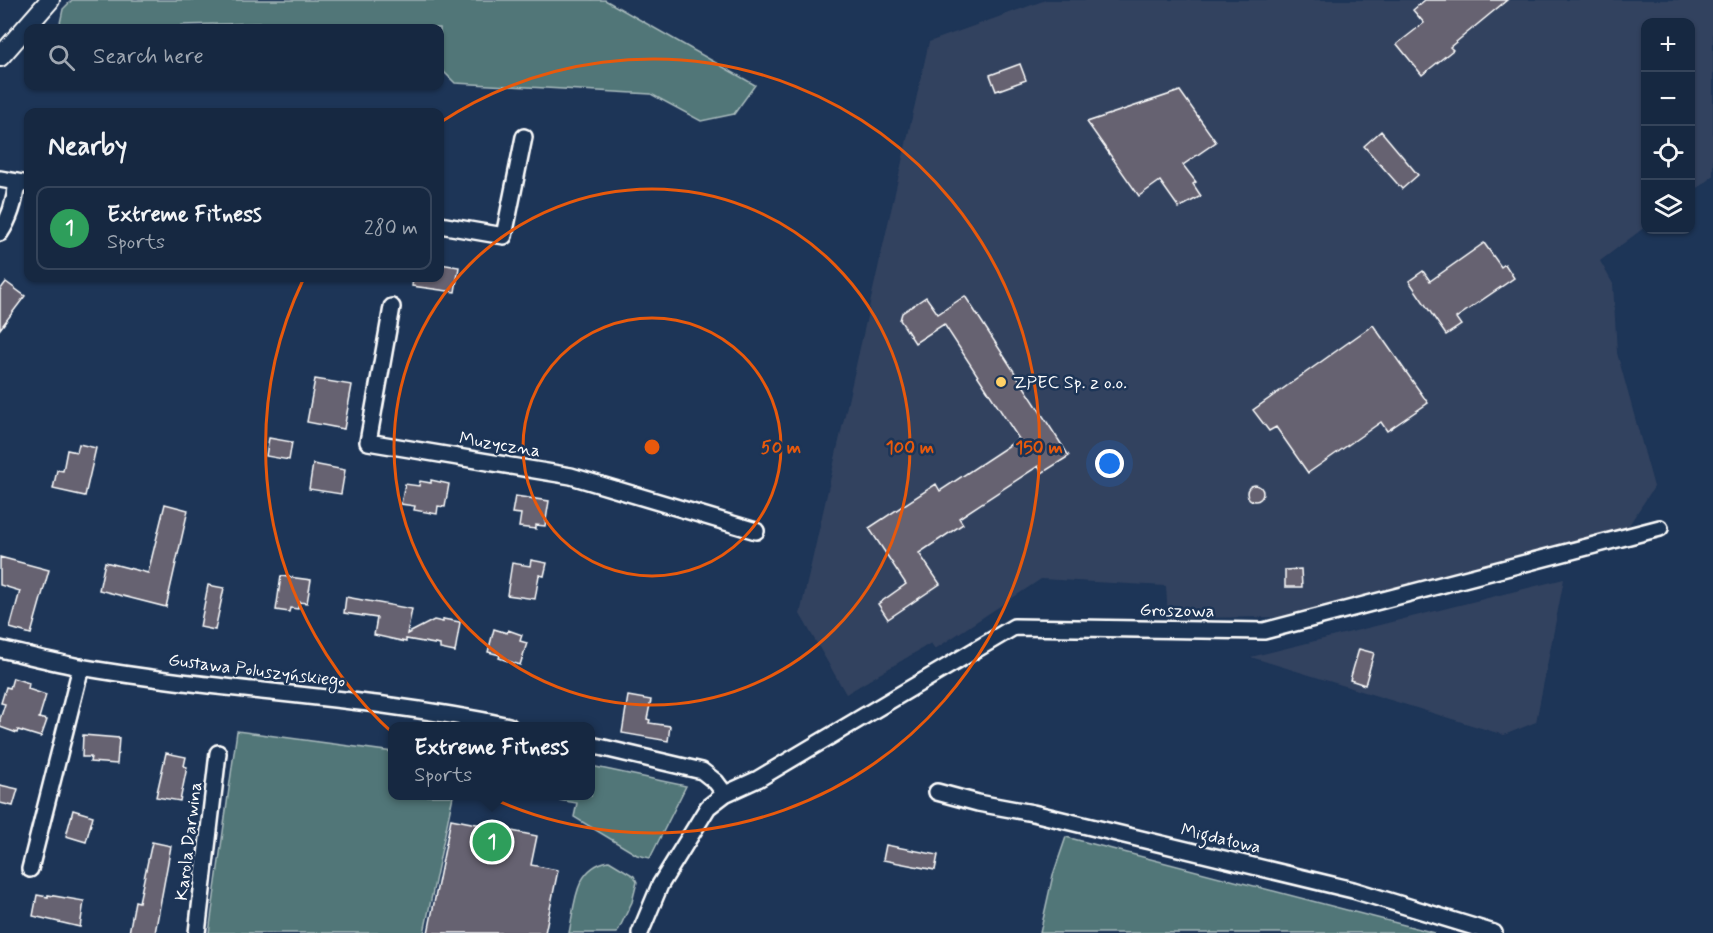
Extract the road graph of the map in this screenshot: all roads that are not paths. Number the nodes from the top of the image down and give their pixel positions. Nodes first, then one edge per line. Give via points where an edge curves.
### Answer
1 (50, 0) edge
2 (29, 24) edge
3 (24, 30) edge
4 (0, 57) edge
5 (524, 137) dead end
6 (0, 179) edge
7 (23, 183) edge
8 (444, 226) edge
9 (0, 233) edge
10 (392, 307) dead end
11 (1660, 528) dead end
12 (756, 531) dead end
13 (0, 649) edge
14 (81, 667) junction
15 (488, 722) edge
16 (595, 746) edge
17 (218, 753) dead end
18 (936, 792) dead end
19 (725, 794) junction
20 (30, 869) dead end
21 (197, 933) edge
22 (640, 933) edge
23 (1494, 933) edge

1 - 2 street
3 - 4 street
5 - 8 street via 504,236
6 - 7 street
7 - 9 street
10 - 12 street, Muzyczna via 368,442 571,476
11 - 19 street, Groszowa via 1264,631 1014,627 758,779
13 - 14 street, Gustawa Poluszyńskiego
14 - 15 street, Gustawa Poluszyńskiego via 415,708
14 - 20 street
16 - 19 street via 702,771
17 - 21 street, Karola Darwina
18 - 23 street, Migdałowa via 1353,890
19 - 22 street, Groszowa via 708,807 660,885

